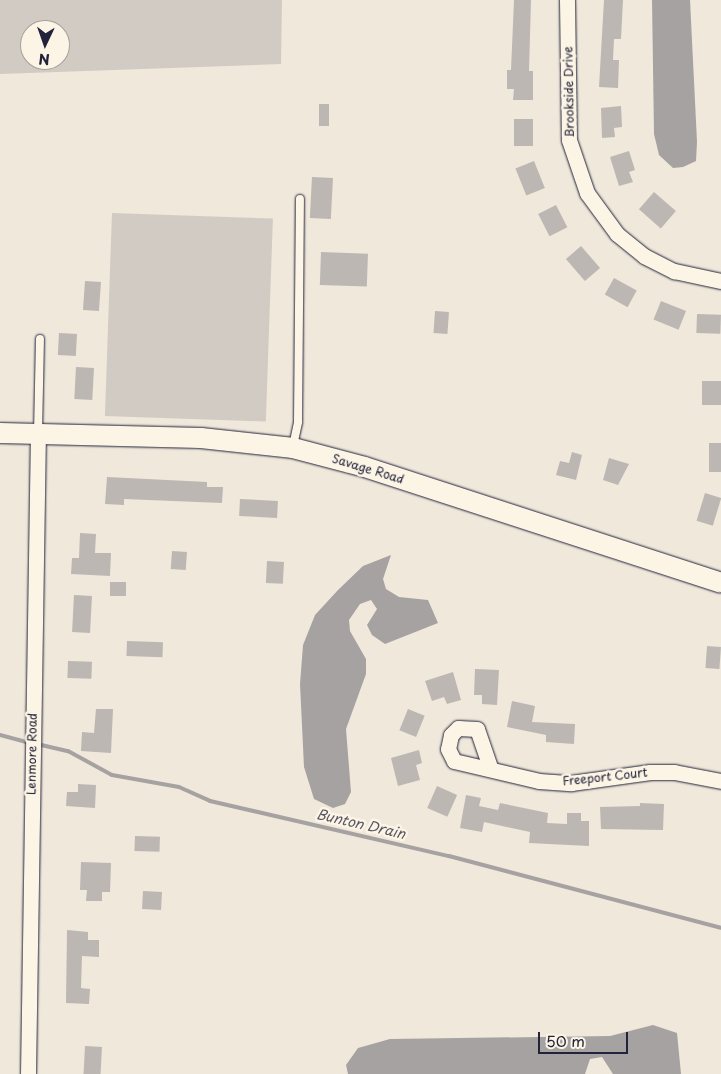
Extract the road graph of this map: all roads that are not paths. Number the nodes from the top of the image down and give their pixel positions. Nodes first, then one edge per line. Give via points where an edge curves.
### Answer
1 (567, 0) edge
2 (300, 199) dead end
3 (721, 282) edge
4 (40, 339) dead end
5 (0, 433) edge
6 (38, 433) junction
7 (293, 448) junction
8 (721, 583) edge
9 (490, 767) dead end
10 (721, 781) edge
11 (28, 1074) edge

1 - 3 street, Brookside Drive via 569,140 587,194 617,234 644,256 674,271
2 - 7 lane via 298,422
4 - 6 lane
5 - 6 street, Savage Road
6 - 7 street, Savage Road via 247,440
6 - 11 street, Lenmore Road
7 - 8 street, Savage Road via 365,467
9 - 10 street, Freeport Court via 539,782 571,783 650,772 674,772

